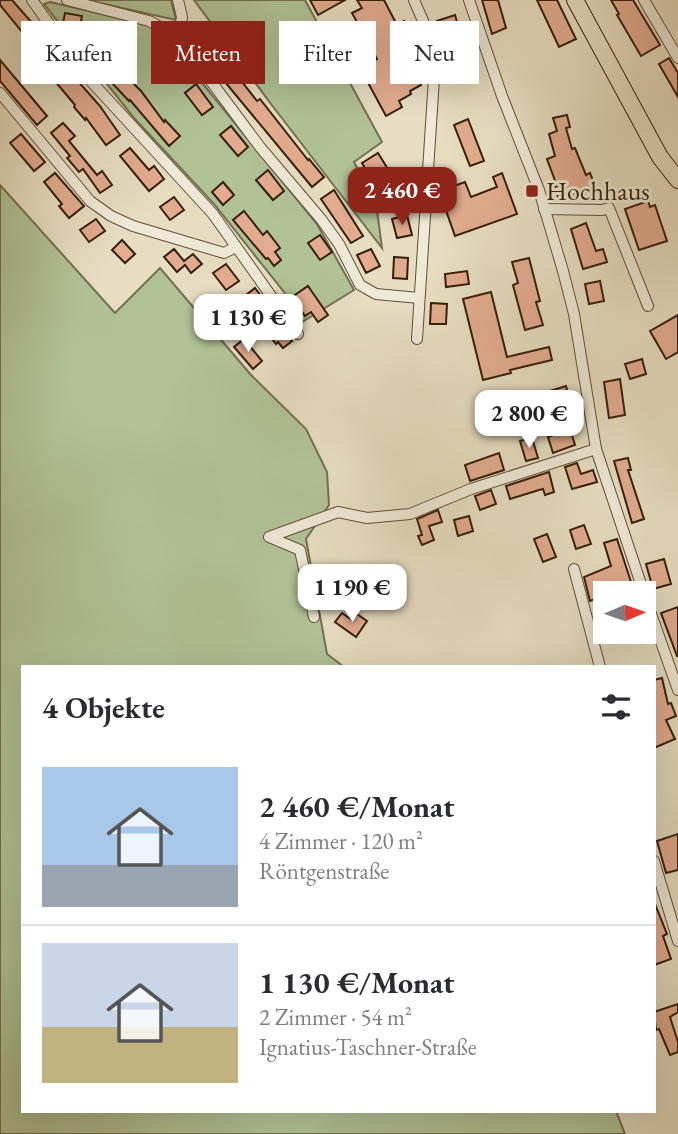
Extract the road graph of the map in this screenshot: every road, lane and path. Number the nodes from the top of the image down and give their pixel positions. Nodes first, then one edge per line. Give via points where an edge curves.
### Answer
1 (32, 0) edge
2 (67, 0) edge
3 (177, 0) edge
4 (414, 0) edge
5 (470, 0) edge
6 (575, 0) edge
7 (643, 0) edge
8 (182, 21) edge
9 (151, 22) edge
10 (678, 58) edge
11 (213, 84) edge
12 (0, 93) edge
13 (678, 180) edge
14 (544, 209) junction
15 (236, 247) junction
16 (419, 298) junction
17 (648, 306) dead end
18 (298, 334) dead end
19 (417, 340) dead end
20 (596, 449) junction
21 (574, 569) dead end
22 (640, 581) edge
23 (314, 617) dead end
24 (656, 628) edge
25 (599, 665) edge
26 (678, 690) edge
27 (656, 867) edge
28 (678, 941) edge

1 - 15 street via 88,78 213,214
2 - 9 street
3 - 8 street
4 - 16 street via 433,44 435,63
5 - 14 street
6 - 13 main road via 660,157
7 - 10 street
11 - 16 street via 321,219 360,285 376,294
12 - 15 street via 90,201 111,216 224,253
14 - 17 street via 609,208
14 - 20 street via 574,314
15 - 18 street
16 - 19 street
20 - 22 street
20 - 23 street via 410,514 367,518 338,512 269,537 300,550
21 - 25 street
24 - 26 street
27 - 28 street

